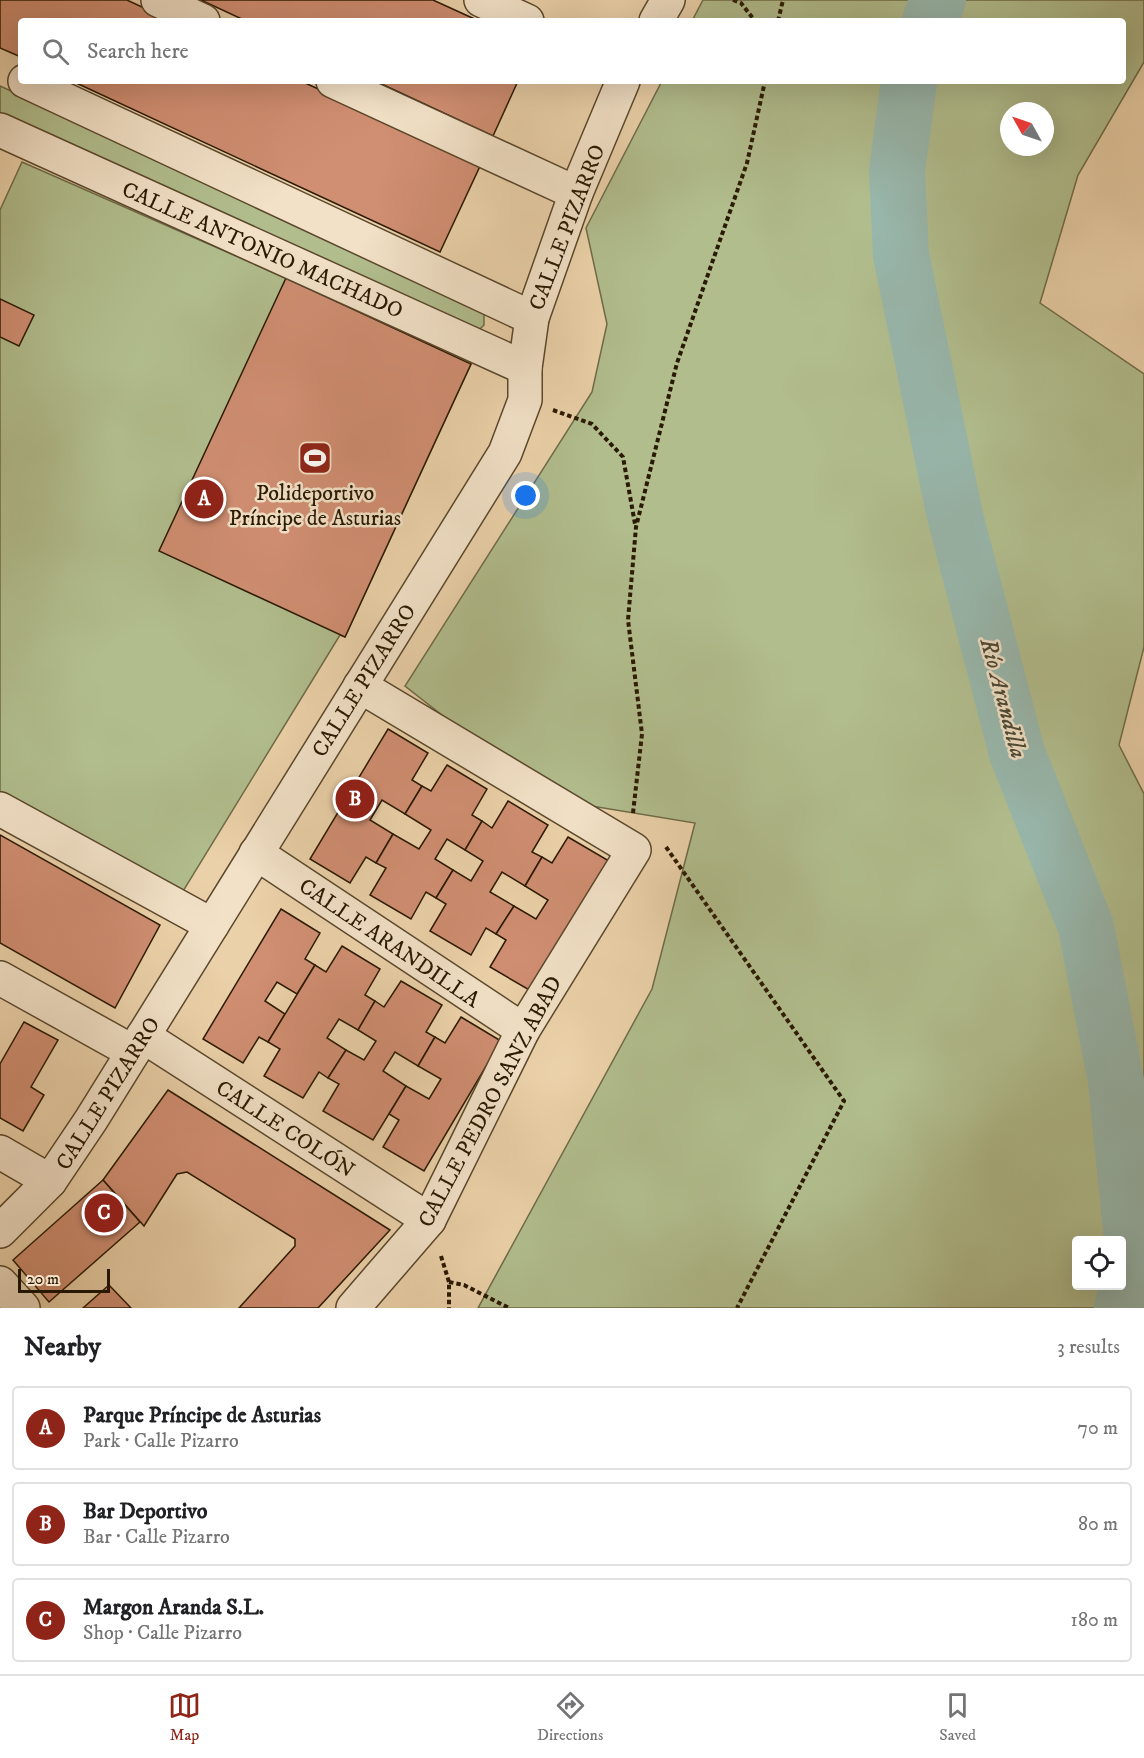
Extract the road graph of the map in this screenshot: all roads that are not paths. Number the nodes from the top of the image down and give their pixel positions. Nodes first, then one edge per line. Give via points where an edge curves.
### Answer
1 (158, 0) edge
2 (481, 0) edge
3 (668, 0) edge
4 (197, 18) edge
5 (520, 18) edge
6 (658, 18) edge
7 (0, 69) edge
8 (18, 78) edge
9 (32, 84) edge
10 (340, 84) edge
11 (622, 84) edge
12 (0, 130) edge
13 (576, 193) junction
14 (532, 318) junction
15 (525, 368) junction
16 (360, 686) junction
17 (0, 810) edge
18 (256, 853) junction
19 (212, 925) junction
20 (0, 978) edge
21 (523, 1030) junction
22 (138, 1044) junction
23 (0, 1152) edge
24 (50, 1181) junction
25 (429, 1220) junction
26 (0, 1231) edge
27 (0, 1283) edge
28 (23, 1308) edge
29 (353, 1308) edge

1 - 4 street
2 - 5 street
3 - 6 street
7 - 8 street
9 - 14 street
10 - 13 street
11 - 13 street, CALLE PIZARRO
12 - 15 street, CALLE ANTONIO MACHADO
13 - 14 street, CALLE PIZARRO
14 - 15 street, CALLE PIZARRO
15 - 16 street, CALLE PIZARRO via 525,400 506,453
16 - 18 street, CALLE PIZARRO
16 - 21 street, CALLE PEDRO SANZ ABAD via 634,850
17 - 19 street
18 - 19 street, CALLE PIZARRO
18 - 21 street, CALLE ARANDILLA
19 - 22 street, CALLE PIZARRO
20 - 22 street, CALLE COLÓN
21 - 25 street, CALLE PEDRO SANZ ABAD
22 - 24 street, CALLE PIZARRO
22 - 25 street, CALLE COLÓN
23 - 24 street
24 - 26 street, CALLE PIZARRO
25 - 29 street, CALLE PEDRO SANZ ABAD
27 - 28 street

